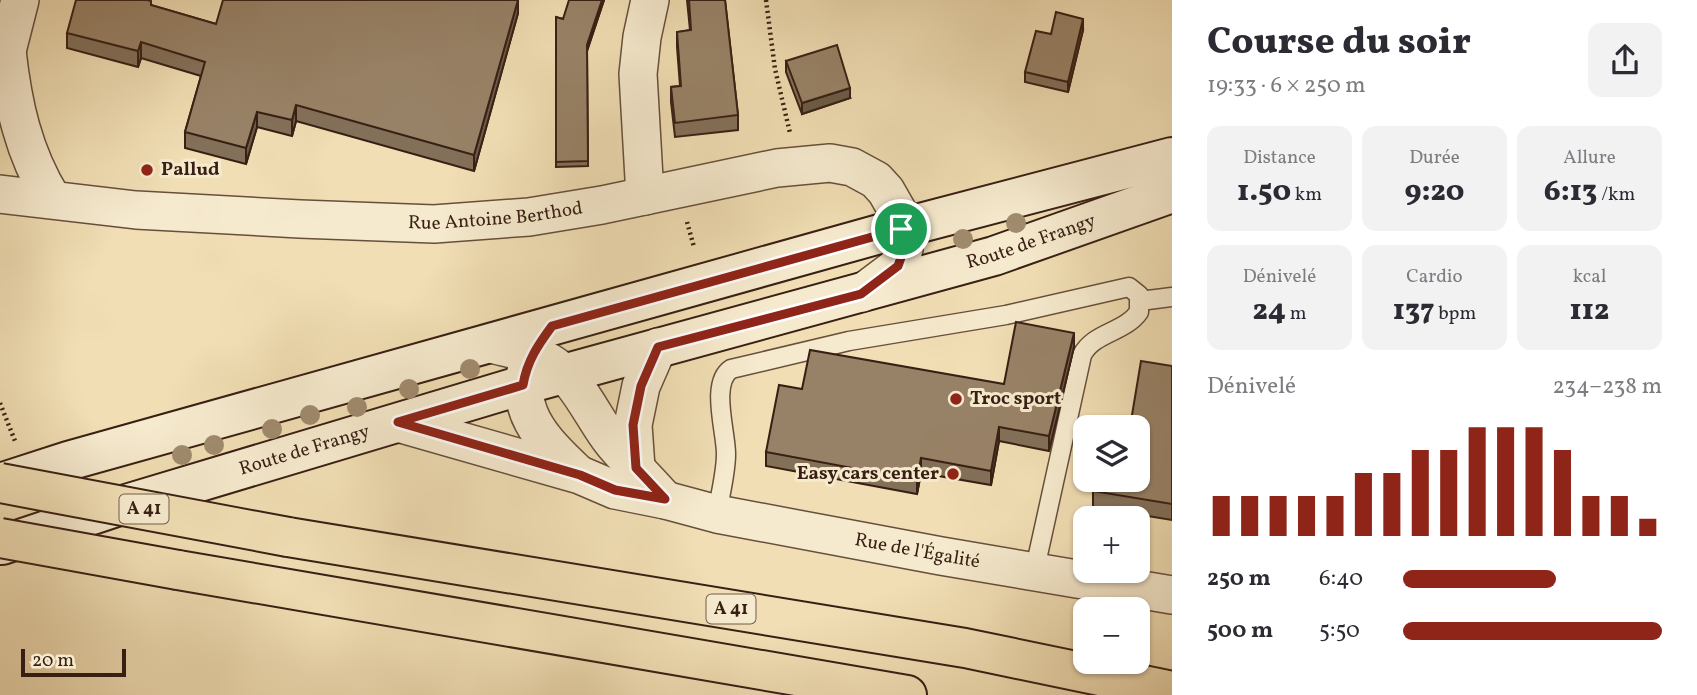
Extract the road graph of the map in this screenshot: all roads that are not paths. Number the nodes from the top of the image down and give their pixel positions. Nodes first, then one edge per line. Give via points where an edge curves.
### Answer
1 (20, 0) edge
2 (650, 0) edge
3 (3, 58) edge
4 (1172, 157) edge
5 (1172, 193) edge
6 (0, 194) edge
7 (645, 196) junction
8 (52, 199) junction
9 (901, 229) junction
10 (861, 294) junction
11 (1172, 297) edge
12 (1140, 301) junction
13 (658, 347) junction
14 (536, 355) junction
15 (564, 374) junction
16 (398, 422) junction
17 (636, 468) junction
18 (580, 475) junction
19 (0, 483) edge
20 (665, 499) junction
21 (717, 514) junction
22 (0, 538) edge
23 (0, 545) edge
24 (1034, 573) junction
25 (1172, 595) edge
26 (1172, 691) edge
27 (907, 695) edge

1 - 3 street
2 - 7 street via 638,74
3 - 8 street via 18,124
4 - 9 main road, Route de Frangy
5 - 10 main road, Route de Frangy via 994,256
6 - 8 street, Rue Antoine Berthod
7 - 8 street, Rue Antoine Berthod via 528,217 434,224 177,213
7 - 9 street, Rue Antoine Berthod via 830,163 876,180 898,212
9 - 10 street via 904,249 898,266
9 - 14 main road, Route de Frangy
10 - 13 main road, Route de Frangy
11 - 12 lane
12 - 21 lane via 1135,290 1122,288 1006,315 849,341 732,369 725,373 720,390 726,455
12 - 24 lane via 1134,318 1090,342 1082,355
13 - 15 main road, Route de Frangy
13 - 17 street via 641,386 633,425
14 - 15 main road, Route de Frangy
14 - 16 main road, Route de Frangy
14 - 18 street, Rue de l'Égalité via 530,418 545,443
14 - 19 main road, Route de Frangy via 491,344
15 - 17 street
16 - 18 street, Rue de l'Égalité
16 - 23 main road, Route de Frangy
17 - 20 street
18 - 20 street, Rue de l'Égalité via 615,490
19 - 26 highway, A 41, bridge via 288,537 965,648
20 - 21 street, Rue de l'Égalité
21 - 24 street, Rue de l'Égalité
22 - 27 highway, bridge
24 - 25 street, Rue de l'Égalité

